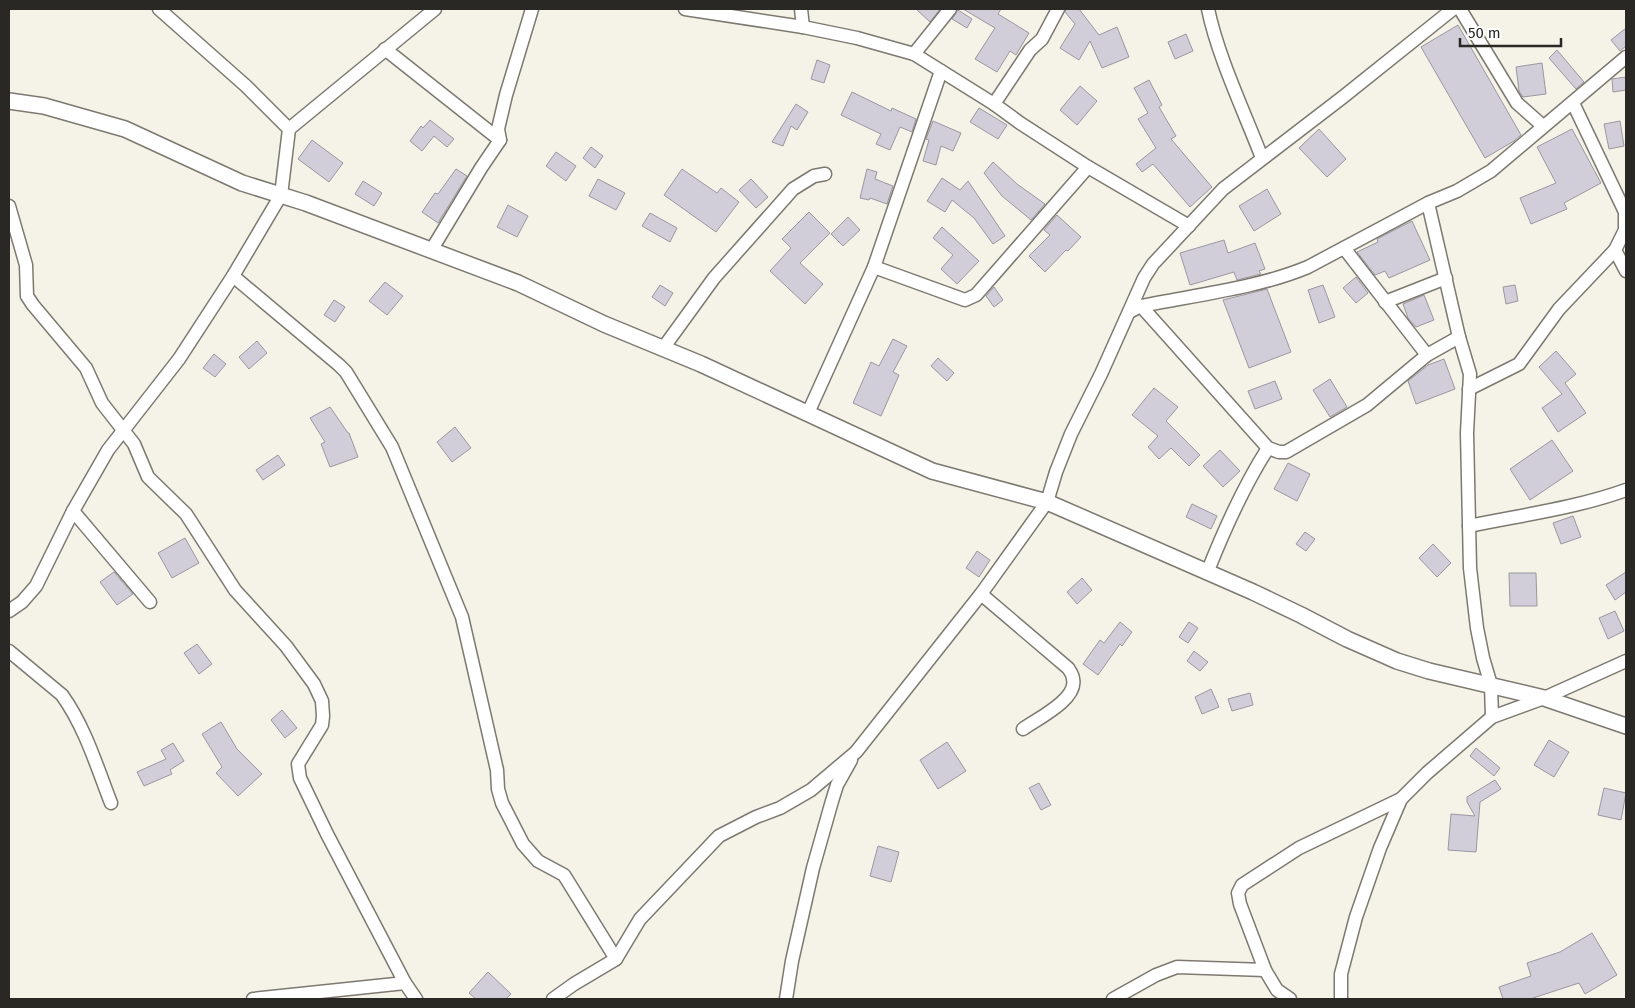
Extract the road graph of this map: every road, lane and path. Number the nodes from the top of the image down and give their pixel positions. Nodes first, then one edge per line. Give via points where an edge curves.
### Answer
1 (159, 9) edge
2 (435, 9) edge
3 (532, 9) edge
4 (685, 9) edge
5 (801, 9) edge
6 (950, 9) edge
7 (1058, 9) edge
8 (1208, 9) edge
9 (1453, 9) edge
10 (1460, 9) edge
11 (803, 27) junction
12 (385, 49) junction
13 (914, 54) junction
14 (1626, 57) edge
15 (941, 71) junction
16 (9, 101) edge
17 (1573, 103) junction
18 (994, 104) junction
19 (1543, 126) junction
20 (289, 129) junction
21 (500, 140) junction
22 (1262, 158) junction
23 (1088, 167) junction
24 (825, 174) dead end
25 (282, 195) junction
26 (1428, 203) junction
27 (9, 206) edge
28 (1626, 212) edge
29 (1189, 226) junction
30 (1344, 248) junction
31 (432, 249) junction
32 (1615, 250) junction
33 (874, 267) junction
34 (1626, 271) edge
35 (233, 276) junction
36 (1446, 278) junction
37 (1385, 302) junction
38 (1141, 306) junction
39 (1129, 312) junction
40 (1459, 337) junction
41 (664, 347) junction
42 (1427, 355) junction
43 (1469, 389) junction
44 (808, 413) junction
45 (124, 431) junction
46 (1268, 448) junction
47 (1626, 490) edge
48 (1047, 502) junction
49 (73, 511) junction
50 (1470, 526) junction
51 (1207, 573) junction
52 (981, 594) junction
53 (150, 602) dead end
54 (9, 611) edge
55 (9, 651) edge
56 (1626, 661) edge
57 (1492, 684) junction
58 (1544, 698) junction
59 (1492, 717) junction
60 (1626, 726) edge
61 (1023, 729) dead end
62 (856, 752) junction
63 (1401, 799) junction
64 (111, 803) dead end
65 (616, 959) junction
66 (1265, 970) junction
67 (405, 983) junction
68 (283, 997) edge
69 (1337, 998) edge
70 (253, 999) edge
71 (416, 999) edge
72 (553, 999) edge
73 (786, 999) edge
74 (1113, 999) edge
75 (1290, 999) edge

1 - 20 street
2 - 12 street
3 - 21 street via 506,95 498,129
4 - 11 street
5 - 11 street
6 - 13 street
7 - 18 street via 1042,39 1030,50
8 - 22 street
9 - 22 street
10 - 19 street via 1517,103
11 - 13 street
12 - 20 street
12 - 21 street
13 - 15 street
14 - 17 street
15 - 18 street
15 - 33 street
16 - 25 street via 44,106 125,129 242,182
17 - 19 street
17 - 28 street
18 - 23 street
19 - 26 street via 1491,171
20 - 25 street
21 - 31 street
22 - 29 street via 1223,189
23 - 29 street
23 - 33 street via 972,298 965,300
24 - 41 street via 814,176 793,190 714,278
25 - 31 street
25 - 35 street
26 - 30 street
26 - 36 street
27 - 45 street via 26,265 27,296 86,368 102,403
28 - 32 street via 1625,230
29 - 39 street via 1153,264
30 - 37 street
30 - 38 street via 1291,274 1267,281
31 - 41 street
32 - 34 street
32 - 43 street via 1559,309 1519,364
33 - 44 street
35 - 45 street via 179,359
35 - 65 street via 346,372 392,447 462,617 497,770 498,789 508,816 523,844 538,861 564,875
36 - 37 street
36 - 40 street
37 - 42 street
38 - 39 street
38 - 46 street
39 - 48 street via 1071,434
40 - 42 street
40 - 43 street via 1470,374
41 - 44 street
42 - 46 street via 1367,405 1286,452
43 - 50 street
44 - 48 street via 932,471
45 - 49 street via 108,450
45 - 67 street via 134,444 148,477 186,514 235,590 286,646 314,684 322,701 322,725 298,764 300,778
46 - 51 street via 1232,514
47 - 50 street via 1582,503
48 - 51 street
48 - 52 street
49 - 53 street
49 - 54 street via 36,586
50 - 57 street via 1470,568 1477,628
51 - 57 street via 1397,661
52 - 61 street via 1068,668 1073,678 1073,689 1066,699
52 - 62 street
55 - 64 street via 68,703
56 - 58 street
57 - 58 street
57 - 59 street
58 - 59 street
58 - 60 street
59 - 63 street
62 - 65 street via 811,790 719,836 640,919
62 - 73 street via 837,785 813,868
63 - 66 street via 1299,848 1242,885 1238,893 1240,904
63 - 69 street via 1356,917
65 - 72 street
66 - 74 street via 1176,967
66 - 75 street via 1277,990
67 - 68 street
67 - 71 street
68 - 70 street

